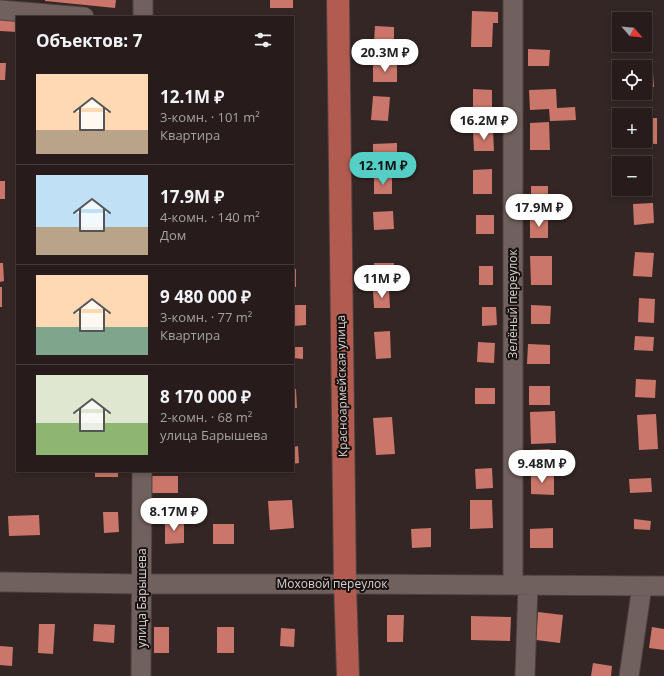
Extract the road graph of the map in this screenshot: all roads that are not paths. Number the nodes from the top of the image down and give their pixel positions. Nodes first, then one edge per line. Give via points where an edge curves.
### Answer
1 (143, 0) edge
2 (338, 0) edge
3 (513, 0) edge
4 (0, 10) edge
5 (72, 16) edge
6 (143, 16) edge
7 (142, 472) edge
8 (0, 582) edge
9 (142, 584) junction
10 (344, 584) junction
11 (521, 585) junction
12 (642, 586) junction
13 (664, 586) edge
14 (141, 676) edge
15 (348, 676) edge
16 (525, 676) edge
17 (629, 676) edge

1 - 6 street
2 - 10 main road, Красноармейская улица
3 - 11 street, Зелёный переулок
4 - 5 street
7 - 9 street, улица Барышева
8 - 9 street, Моховой переулок
9 - 10 street, Моховой переулок
9 - 14 street, улица Барышева
10 - 11 street, Моховой переулок
10 - 15 main road, Красноармейская улица
11 - 12 street, Моховой переулок
11 - 16 street, Зелёный переулок
12 - 13 street, Моховой переулок
12 - 17 street

